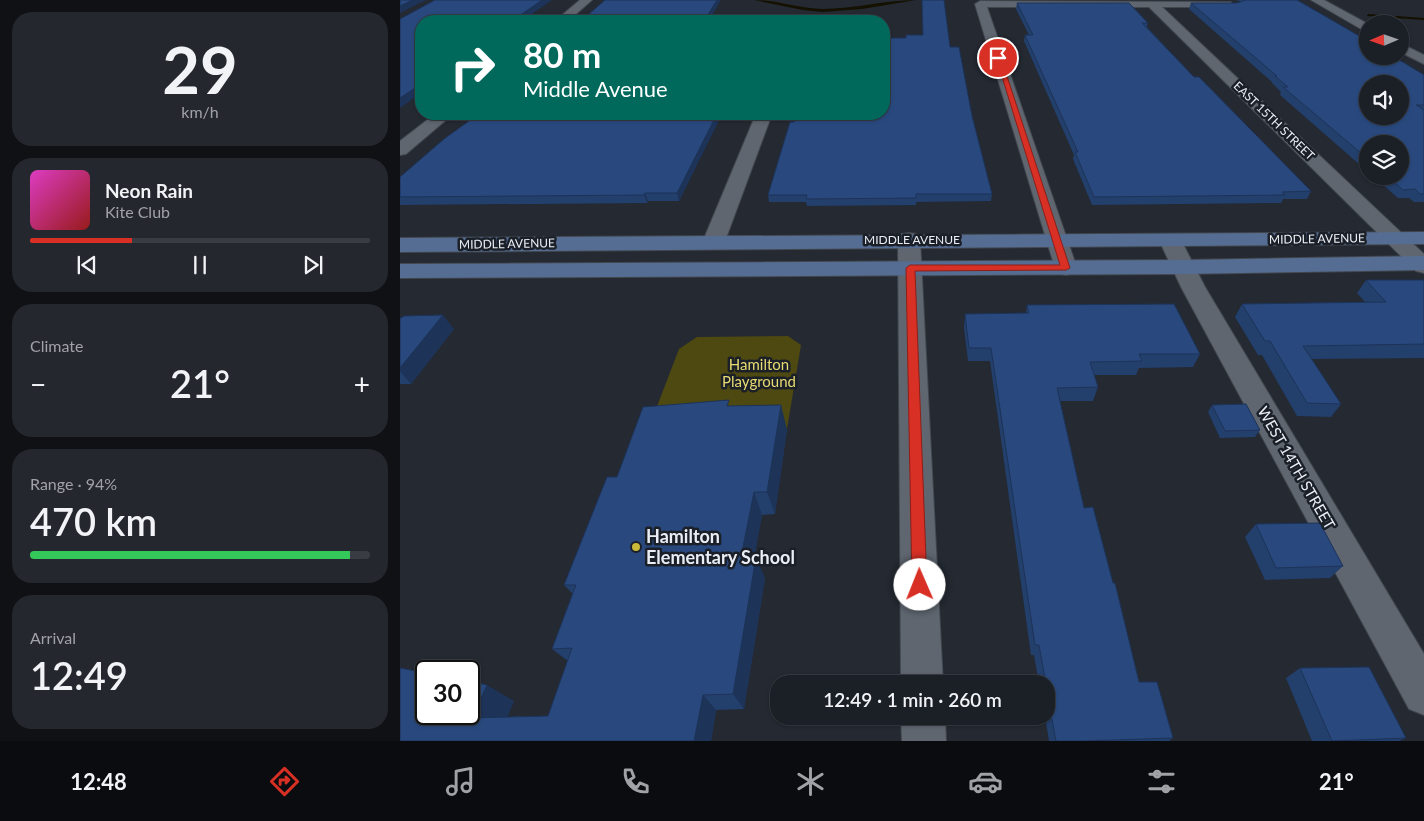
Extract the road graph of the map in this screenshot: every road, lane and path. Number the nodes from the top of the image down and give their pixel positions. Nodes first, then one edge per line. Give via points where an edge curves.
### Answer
1 (587, 0) edge
2 (1316, 0) edge
3 (1152, 4) junction
4 (1235, 4) edge
5 (568, 15) edge
6 (1359, 24) edge
7 (1409, 52) edge
8 (1424, 60) edge
9 (438, 120) edge
10 (762, 120) edge
11 (400, 150) edge
12 (1395, 238) junction
13 (1424, 238) edge
14 (714, 241) junction
15 (1058, 241) junction
16 (400, 245) edge
17 (910, 254) junction
18 (1177, 254) junction
19 (1423, 264) edge
20 (1066, 268) junction
21 (400, 272) edge
22 (922, 675) edge
23 (1424, 694) edge
24 (923, 725) edge
25 (924, 741) edge

1 - 5 street
2 - 6 street
3 - 4 street
3 - 12 street, EAST 15TH STREET
3 - 15 street via 980,4
7 - 8 street
9 - 11 street
10 - 14 street
12 - 13 main road, MIDDLE AVENUE
12 - 18 main road, MIDDLE AVENUE
12 - 19 street, EAST 15TH STREET
14 - 16 main road, MIDDLE AVENUE
14 - 17 main road, MIDDLE AVENUE
15 - 17 main road, MIDDLE AVENUE
15 - 18 main road, MIDDLE AVENUE
15 - 20 street
17 - 20 main road, MIDDLE AVENUE
17 - 21 main road, MIDDLE AVENUE
17 - 22 street
18 - 19 main road, MIDDLE AVENUE
18 - 20 main road, MIDDLE AVENUE
18 - 23 street, WEST 14TH STREET
24 - 25 street

